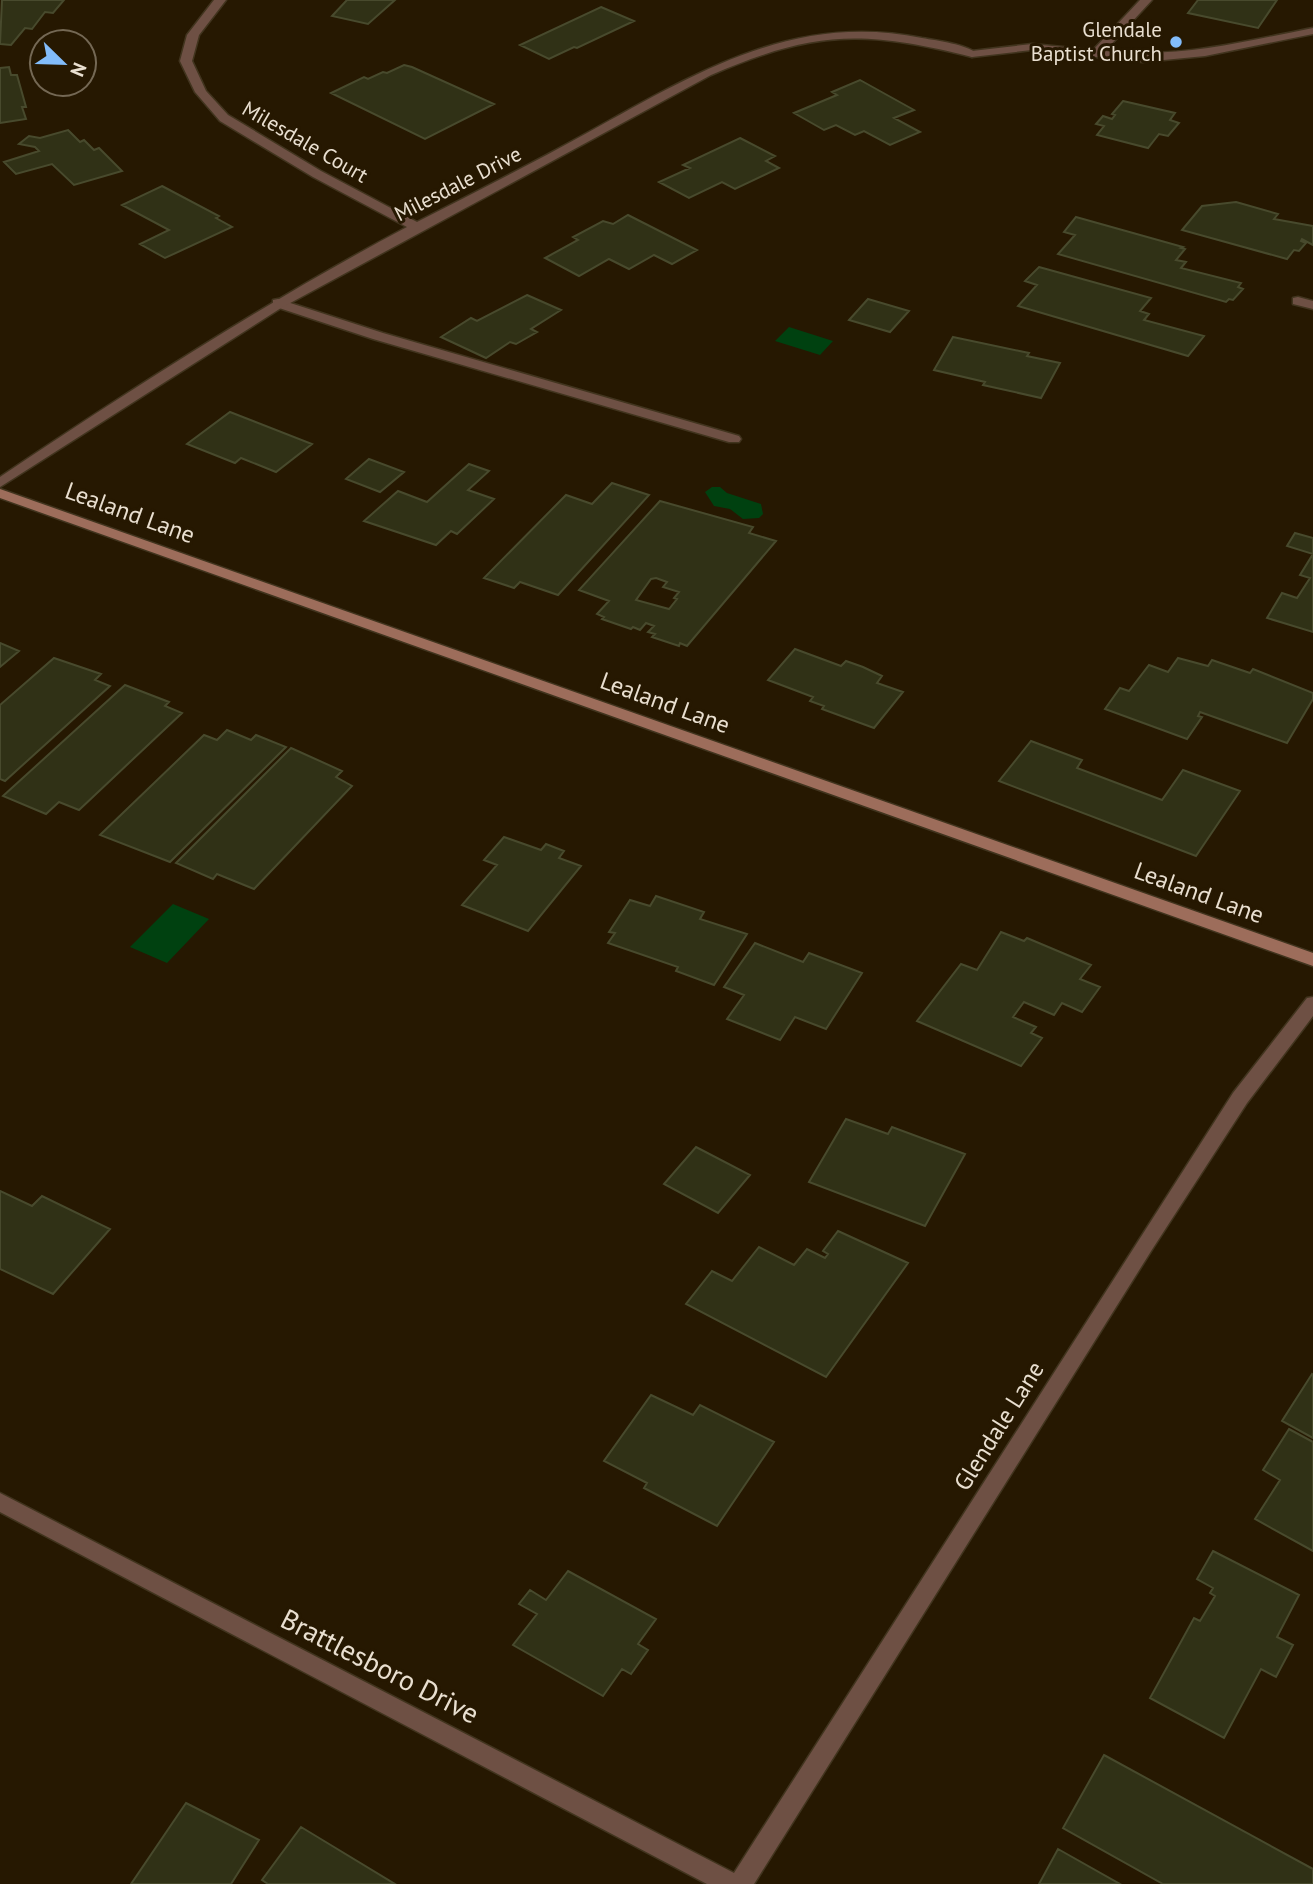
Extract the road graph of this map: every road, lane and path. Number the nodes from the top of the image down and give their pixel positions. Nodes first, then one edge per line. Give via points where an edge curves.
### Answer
1 (220, 0) edge
2 (1146, 0) edge
3 (1313, 31) edge
4 (1095, 55) junction
5 (416, 227) junction
6 (1298, 301) dead end
7 (278, 303) junction
8 (1313, 305) edge
9 (734, 439) dead end
10 (0, 483) edge
11 (0, 493) edge
12 (1313, 960) edge
13 (1313, 1003) edge
14 (0, 1502) edge
15 (731, 1884) edge
16 (741, 1884) edge

1 - 5 street, Milesdale Court via 193,34 186,61 214,109 251,136
2 - 4 street
3 - 4 street via 1174,57
4 - 5 street, Milesdale Drive via 1032,47 972,54 865,32 774,47 728,63 649,102
5 - 7 street, Milesdale Drive
6 - 8 street
7 - 9 street
7 - 10 street, Milesdale Drive
11 - 12 street, Lealand Lane
13 - 16 street, Glendale Lane via 1240,1098
14 - 15 street, Brattlesboro Drive

